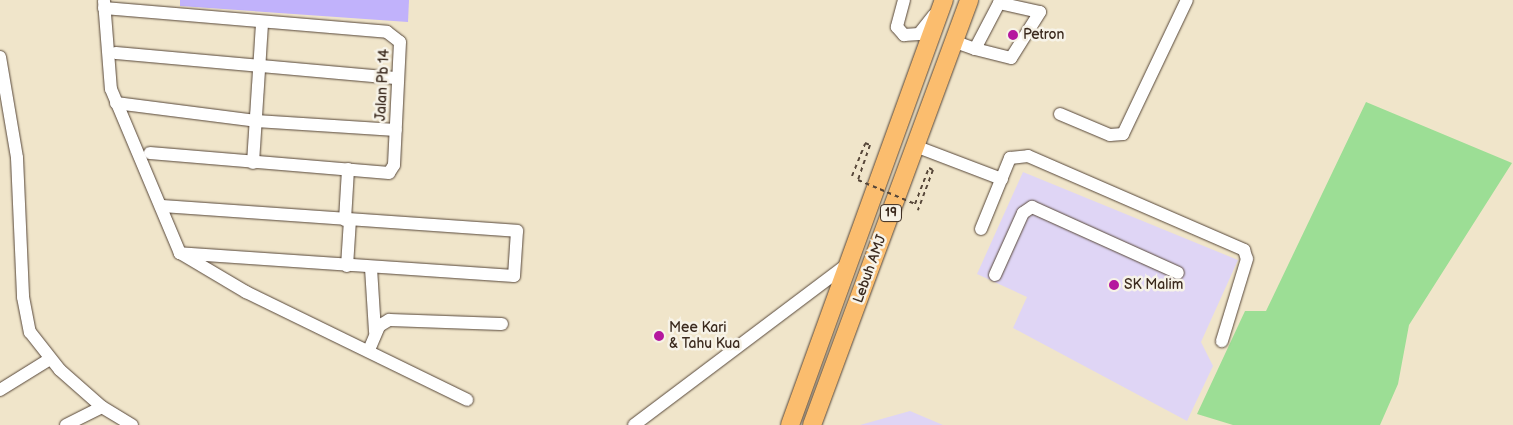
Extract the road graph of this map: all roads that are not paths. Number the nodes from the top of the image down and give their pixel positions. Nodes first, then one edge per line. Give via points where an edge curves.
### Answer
1 (903, 0) edge
2 (969, 0) edge
3 (1186, 0) edge
4 (104, 4) edge
5 (942, 7) edge
6 (262, 25) junction
7 (953, 41) junction
8 (975, 49) junction
9 (116, 53) dead end
10 (0, 57) edge
11 (260, 69) junction
12 (398, 78) junction
13 (116, 103) junction
14 (1060, 114) dead end
15 (256, 121) junction
16 (396, 130) junction
17 (915, 146) junction
18 (150, 153) dead end
19 (253, 163) junction
20 (348, 169) junction
21 (1002, 179) junction
22 (160, 206) junction
23 (347, 220) junction
24 (981, 230) dead end
25 (180, 253) junction
26 (850, 263) junction
27 (347, 266) junction
28 (371, 268) junction
29 (1178, 273) dead end
30 (995, 275) dead end
31 (502, 324) dead end
32 (375, 332) junction
33 (1222, 340) dead end
34 (369, 350) junction
35 (50, 359) junction
36 (0, 390) edge
37 (467, 400) dead end
38 (102, 407) junction
39 (66, 425) edge
40 (132, 425) edge
41 (634, 425) edge
42 (790, 425) edge
43 (812, 425) edge

1 - 5 street via 897,27 904,35 919,34
2 - 7 highway, Lebuh AMJ / 19
3 - 14 street via 1122,134 1110,135
4 - 6 street, Jalan Pb 14
4 - 13 street via 108,70
5 - 26 highway, Lebuh AMJ / 19
6 - 11 street
6 - 12 street, Jalan Pb 14 via 386,32 400,42
7 - 8 street
7 - 17 highway, Lebuh AMJ / 19
8 - 8 street via 1000,3 1040,12 1011,58
9 - 11 street
10 - 35 street via 17,158 26,317 30,332
11 - 12 street
11 - 15 street
12 - 16 street, Jalan Pb 14
13 - 15 street
13 - 22 street
15 - 16 street
15 - 19 street
16 - 20 street, Jalan Pb 14 via 389,173
17 - 21 street
17 - 43 highway, Lebuh AMJ / 19
18 - 19 street
19 - 20 street
20 - 23 street
21 - 24 street
21 - 33 street via 1010,158 1028,156 1244,250 1248,259
22 - 23 street
22 - 25 street
23 - 27 street
23 - 28 street via 517,231 514,276
25 - 27 street
25 - 34 street via 246,292
26 - 41 street
26 - 42 highway, Lebuh AMJ / 19
27 - 28 street
28 - 32 street
29 - 30 street via 1032,207 1023,213
31 - 32 street via 396,319
32 - 34 street
34 - 37 street
35 - 36 street
35 - 38 street
38 - 39 street
38 - 40 street

